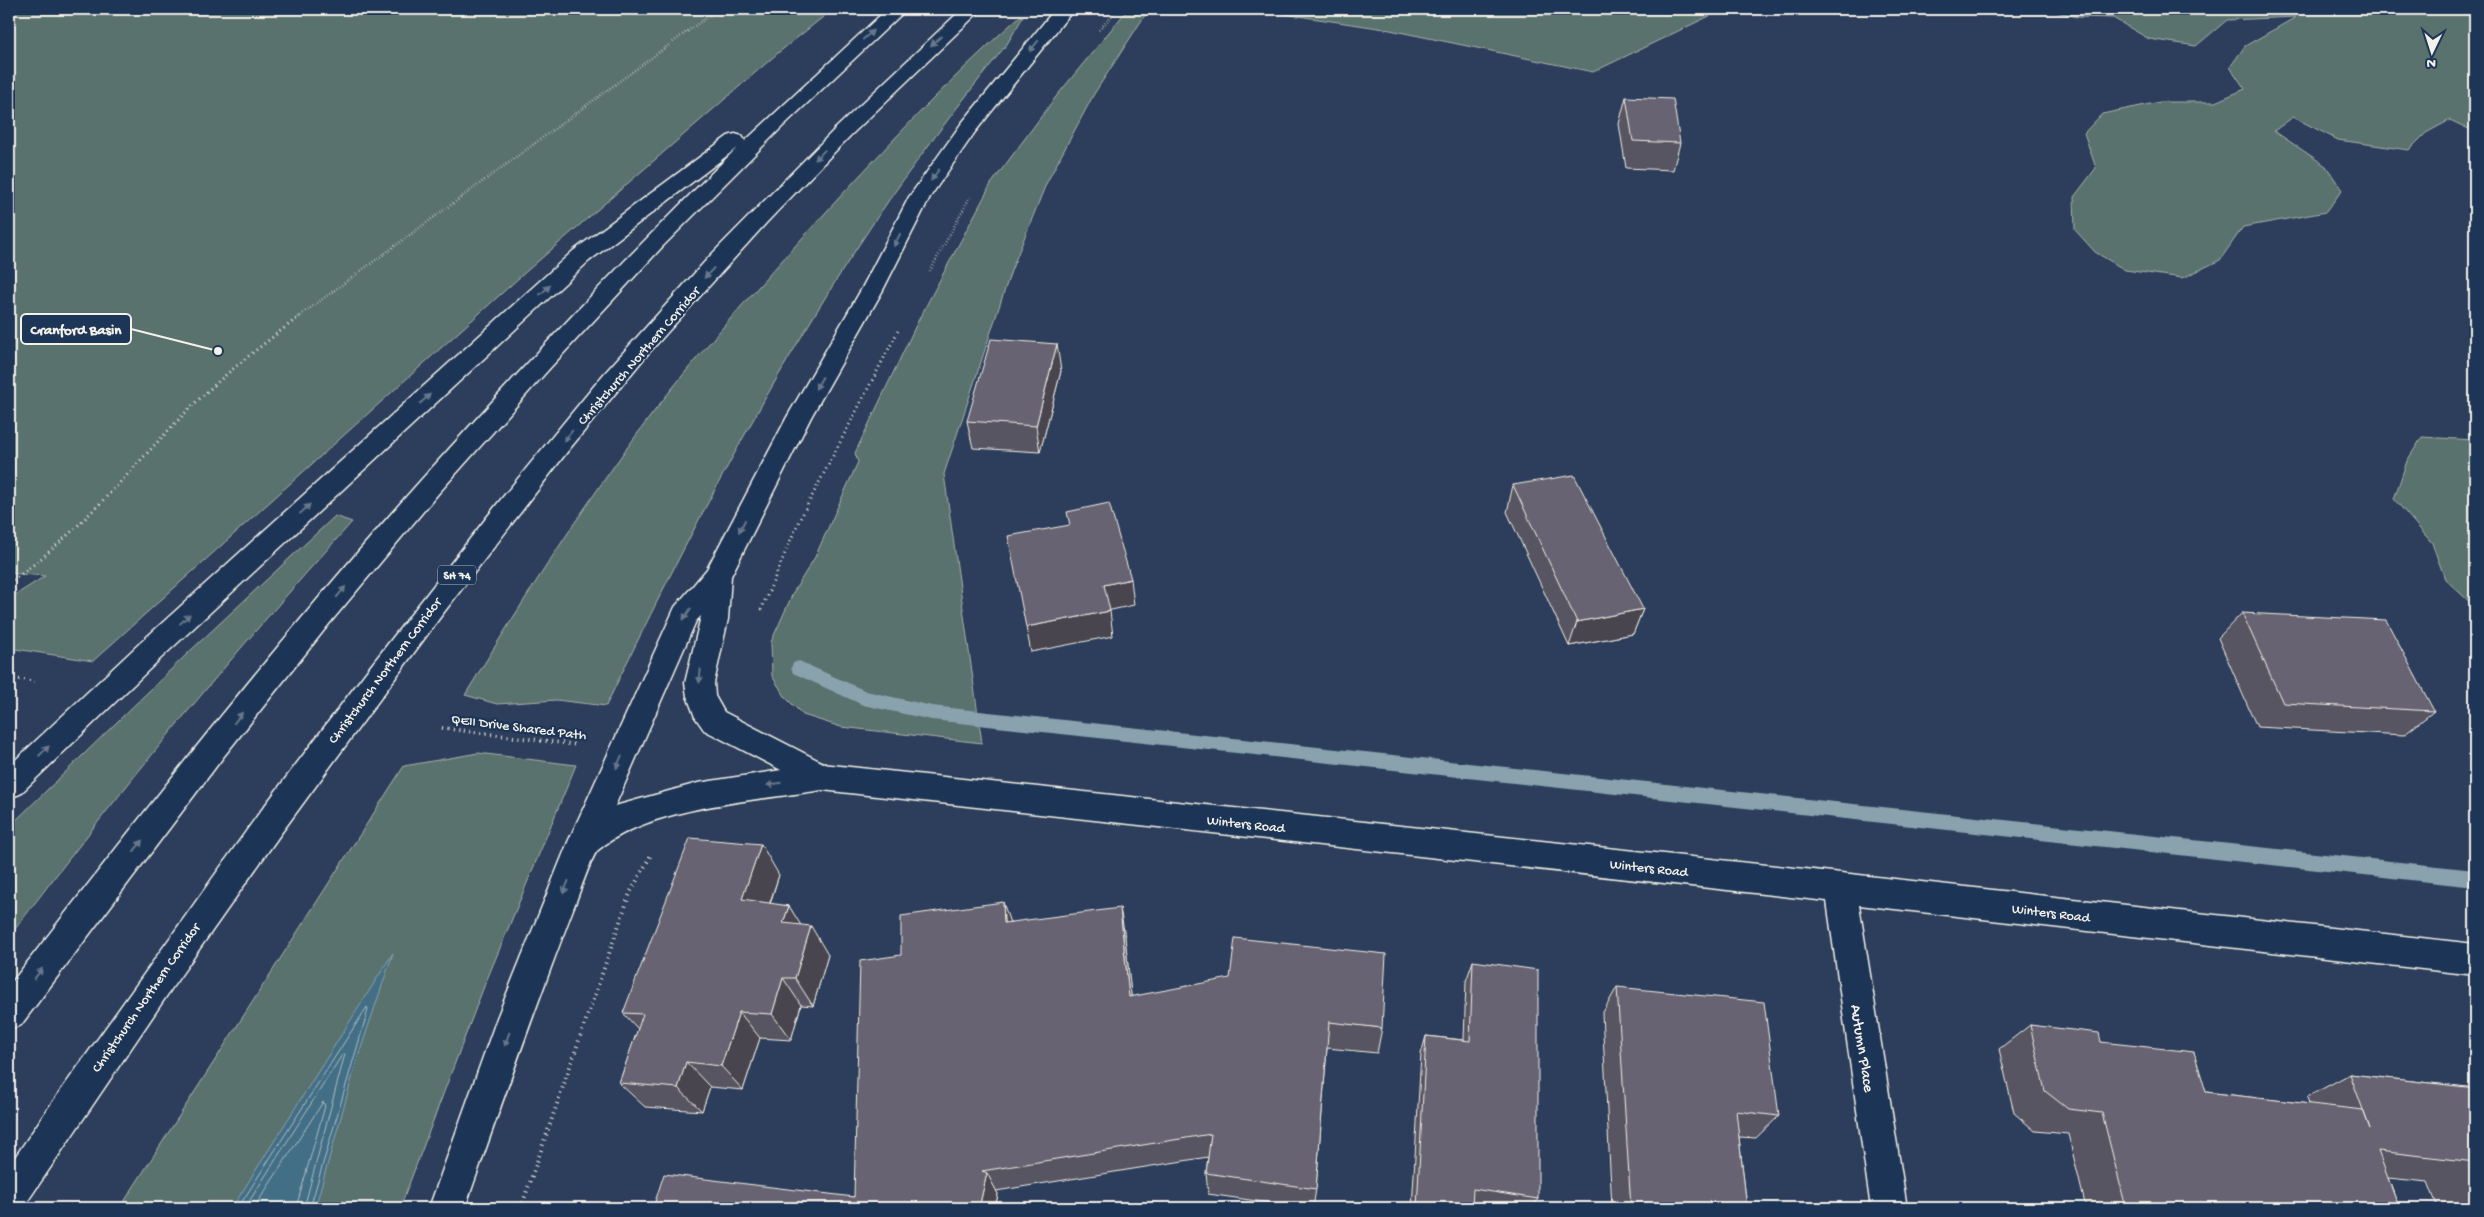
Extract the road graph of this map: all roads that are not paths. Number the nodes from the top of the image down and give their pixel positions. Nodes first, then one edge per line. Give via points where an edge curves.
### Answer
1 (898, 9) edge
2 (973, 9) edge
3 (1065, 9) edge
4 (838, 62) junction
5 (717, 576) junction
6 (822, 777) junction
7 (9, 785) edge
8 (584, 842) junction
9 (1841, 888) junction
10 (2475, 960) edge
11 (9, 1013) edge
12 (9, 1197) edge
13 (447, 1208) edge
14 (1889, 1208) edge

4 -> 1 main road
2 -> 12 main road, Christchurch Northern Corridor / SH 74 via 852,123 749,230 638,350 528,484 298,783
3 -> 5 main road via 968,128 920,197 872,290 799,417
7 -> 4 main road via 149,652 581,256
11 -> 4 main road via 286,658 424,495 614,282
5 -> 6 main road via 714,619 699,680 705,710 714,721
5 -> 8 main road via 685,615
6 -> 8 main road via 698,796 647,808 622,817
6 - 9 main road, Winters Road
8 -> 13 main road via 514,1018
9 - 10 main road, Winters Road
9 - 14 main road, Autumn Place

